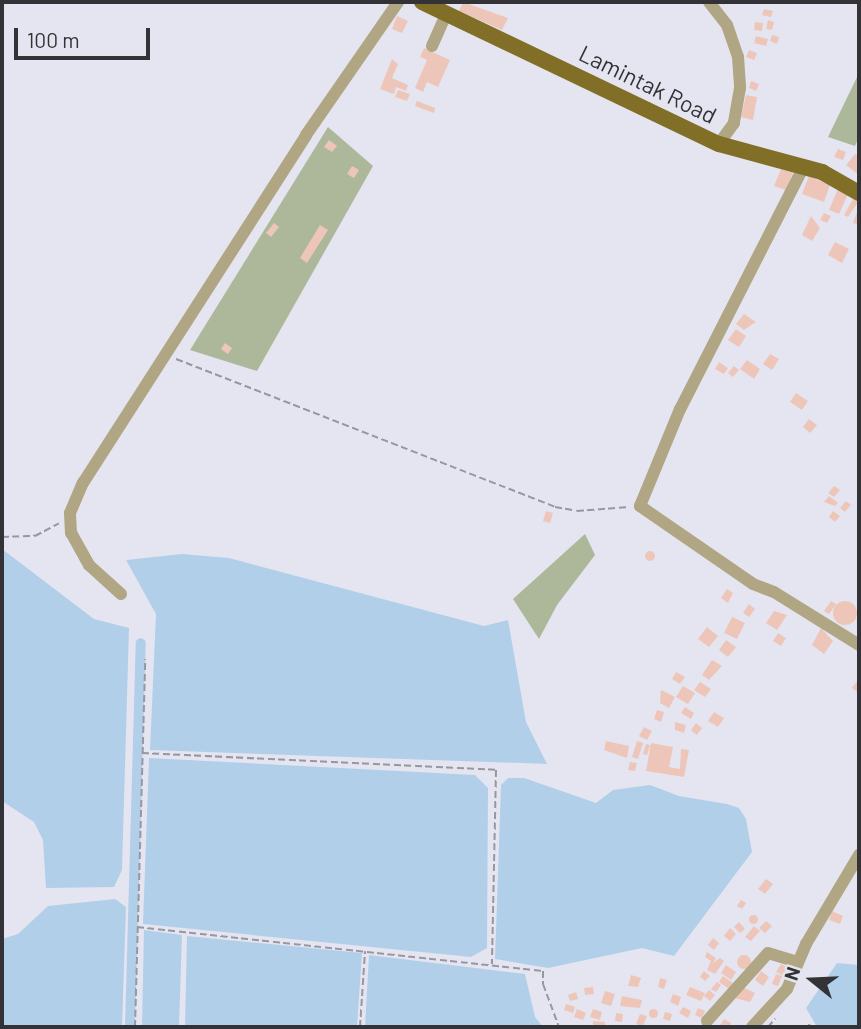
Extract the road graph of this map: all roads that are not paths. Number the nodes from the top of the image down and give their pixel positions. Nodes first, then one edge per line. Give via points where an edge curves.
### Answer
1 (398, 2) edge
2 (709, 2) edge
3 (435, 6) edge
4 (432, 46) dead end
5 (719, 144) junction
6 (804, 166) junction
7 (859, 193) edge
8 (121, 594) dead end
9 (858, 642) edge
10 (859, 855) edge
11 (798, 962) junction
12 (707, 1021) dead end
13 (752, 1027) edge

1 - 8 street via 306,135 83,483 70,513 71,533 89,565
2 - 5 street via 727,25 738,57 740,88 734,123
3 - 4 street
3 - 5 main road, Lamintak Road
5 - 6 main road, Lamintak Road
6 - 7 main road, Lamintak Road
6 - 9 street via 777,227 680,409 640,506 753,584
10 - 11 street
11 - 12 street via 768,953
11 - 13 street via 787,989

